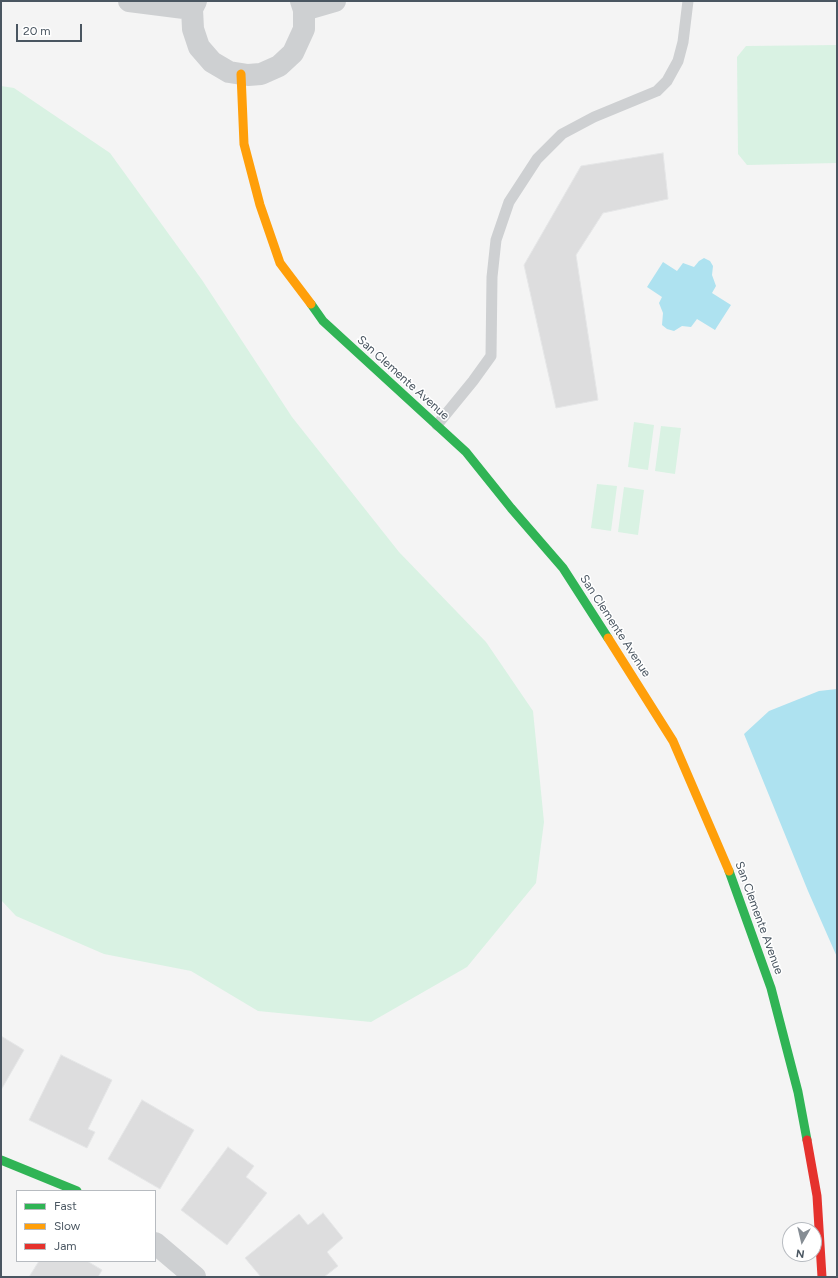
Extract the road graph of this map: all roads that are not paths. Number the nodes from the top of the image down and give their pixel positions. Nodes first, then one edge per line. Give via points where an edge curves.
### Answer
1 (129, 1) edge
2 (335, 1) edge
3 (688, 1) edge
4 (194, 5) edge
5 (303, 5) edge
6 (241, 74) junction
7 (437, 425) junction
8 (1, 1160) edge
9 (75, 1190) edge
10 (156, 1244) edge
11 (195, 1277) edge
12 (822, 1277) edge

1 - 4 street
2 - 5 street
3 - 7 lane via 683,42 678,61 667,81 657,91 594,117 562,134 537,159 508,202 496,240 492,269 491,356
4 - 6 street via 193,29 199,47 212,62 229,72
5 - 6 street via 304,29 293,53 279,66 261,74
6 - 7 street, San Clemente Avenue via 244,144 260,204 280,263 323,321
7 - 12 street, San Clemente Avenue via 466,452 563,568 673,741 725,859 771,988 798,1092 817,1196
8 - 9 street
10 - 11 street

